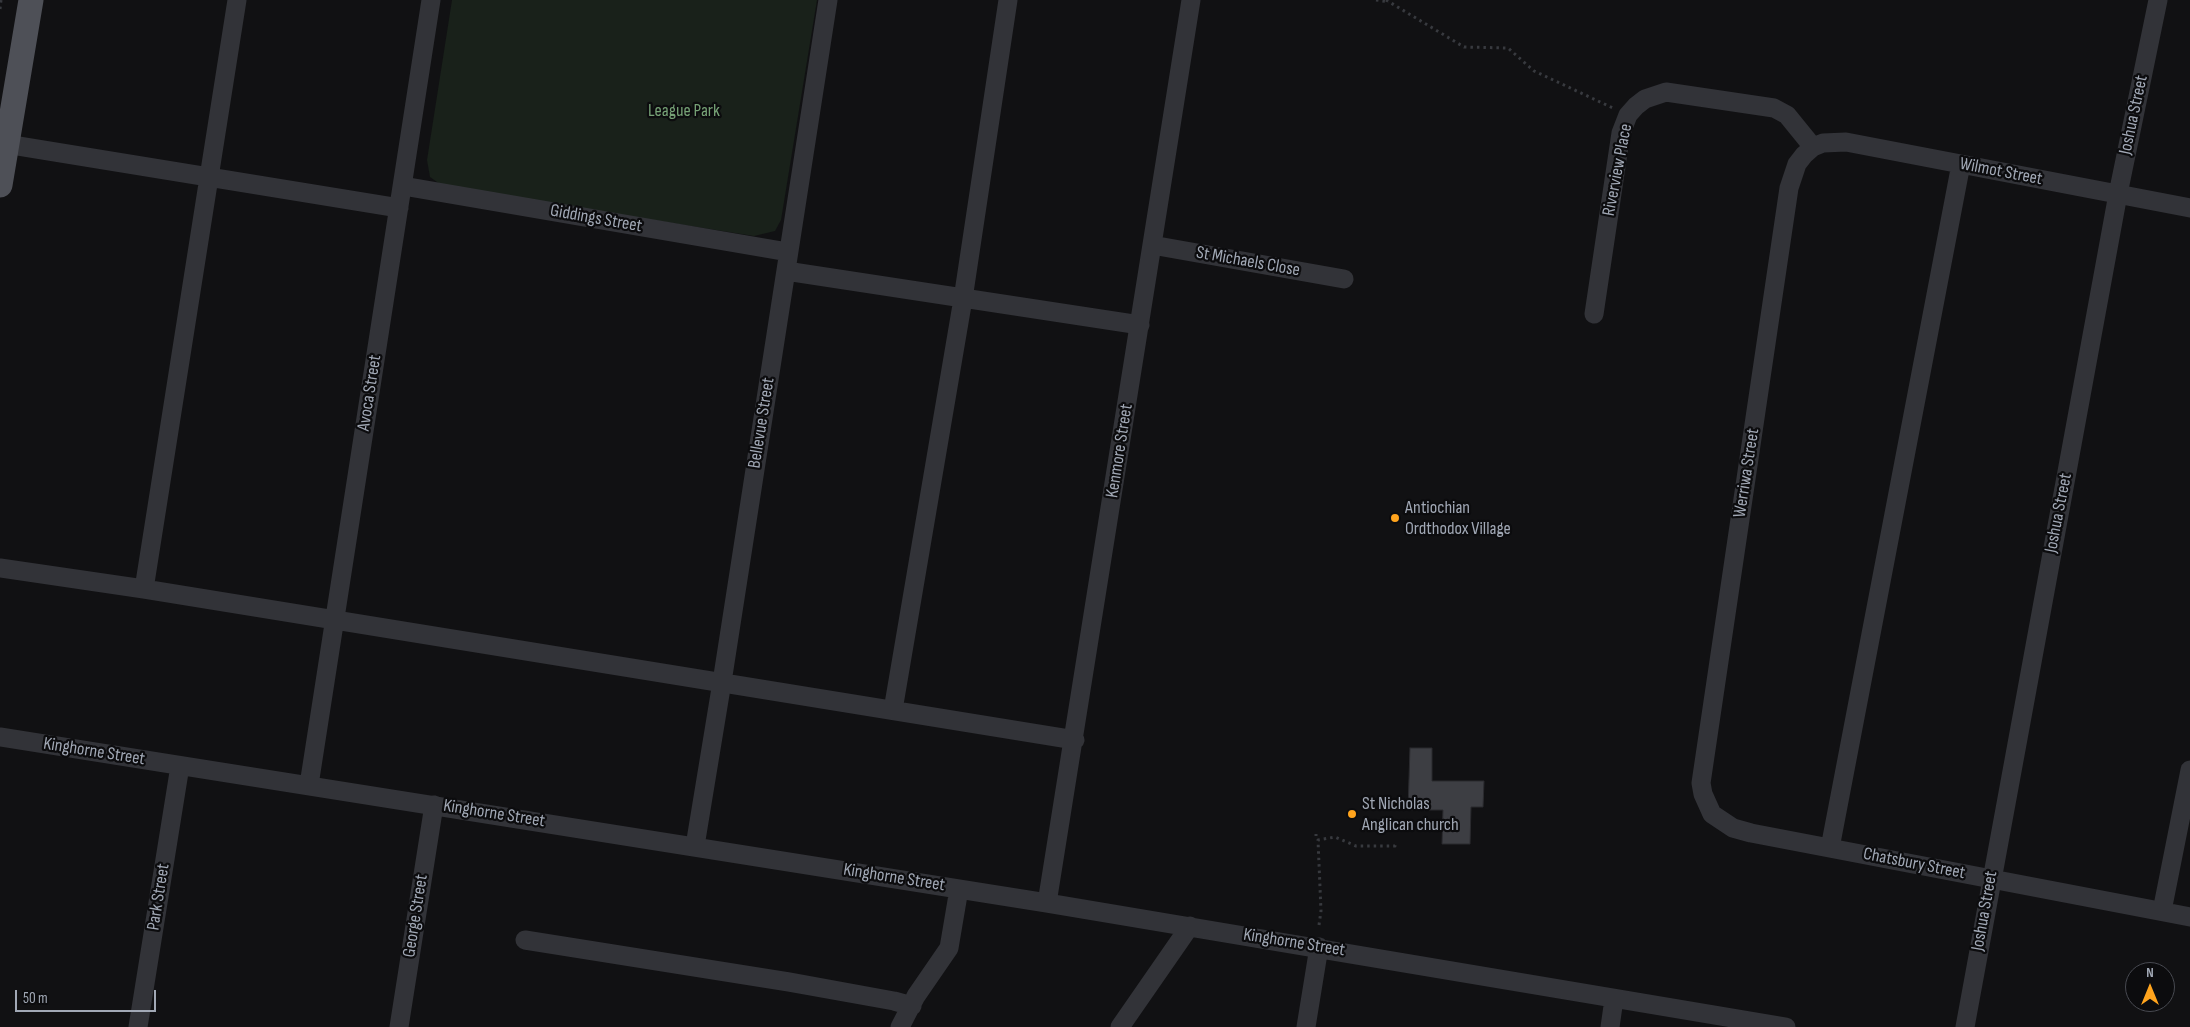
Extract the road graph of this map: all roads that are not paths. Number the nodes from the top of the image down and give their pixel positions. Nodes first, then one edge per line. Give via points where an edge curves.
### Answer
1 (31, 0) edge
2 (237, 0) edge
3 (431, 0) edge
4 (828, 0) edge
5 (1008, 0) edge
6 (1191, 0) edge
7 (2158, 0) edge
8 (6, 144) junction
9 (1813, 147) junction
10 (1961, 164) junction
11 (1, 175) edge
12 (209, 177) junction
13 (403, 186) junction
14 (2118, 194) junction
15 (399, 208) junction
16 (2190, 208) edge
17 (1152, 245) junction
18 (787, 262) junction
19 (1344, 279) dead end
20 (963, 299) junction
21 (1594, 314) dead end
22 (1140, 325) junction
23 (0, 568) edge
24 (144, 589) junction
25 (335, 621) junction
26 (722, 682) junction
27 (893, 710) junction
28 (0, 737) edge
29 (1074, 740) junction
30 (180, 766) junction
31 (2190, 770) edge
32 (309, 785) junction
33 (434, 805) junction
34 (1707, 805) joint
35 (695, 846) junction
36 (1830, 848) junction
37 (1991, 879) junction
38 (959, 889) junction
39 (1047, 903) junction
40 (2162, 911) junction
41 (2190, 917) edge
42 (1190, 926) junction
43 (525, 940) dead end
44 (1319, 947) junction
45 (1614, 999) junction
46 (912, 1006) junction
47 (138, 1027) edge
48 (399, 1027) edge
49 (900, 1027) edge
50 (1120, 1027) edge
51 (1306, 1027) edge
52 (1610, 1027) edge
53 (1786, 1027) edge
54 (1965, 1027) edge

1 - 8 main road
2 - 12 street
3 - 13 street, Avoca Street
4 - 18 street, Bellevue Street
5 - 20 street
6 - 17 street, Kenmore Street
7 - 14 street, Joshua Street
8 - 11 main road
8 - 12 street
9 - 10 street, Wilmot Street via 1834,141 1846,142
9 - 21 street, Riverview Place via 1787,115 1774,108 1666,92 1644,99 1628,114 1621,133
9 - 34 street, Werriwa Street via 1797,164 1789,188 1702,772 1701,783
10 - 14 street, Wilmot Street
10 - 36 street
12 - 15 street
12 - 24 street
13 - 15 street, Avoca Street
13 - 18 street, Giddings Street
14 - 16 street, Wilmot Street
14 - 37 street, Joshua Street
15 - 25 street, Avoca Street
17 - 19 street, St Michaels Close
17 - 22 street, Kenmore Street
18 - 20 street, Giddings Street
18 - 26 street, Bellevue Street
20 - 22 street, Giddings Street
20 - 27 street
22 - 29 street, Kenmore Street
23 - 24 street
24 - 25 street
25 - 26 street
25 - 32 street, Avoca Street
26 - 27 street
26 - 35 street, Bellevue Street
27 - 29 street
28 - 30 street, Kinghorne Street
29 - 39 street, Kenmore Street
30 - 32 street, Kinghorne Street
30 - 47 street, Park Street
31 - 40 street
32 - 33 street, Kinghorne Street
33 - 35 street, Kinghorne Street
33 - 48 street, George Street
34 - 36 street, Chatsbury Street via 1712,814 1733,828
35 - 38 street, Kinghorne Street
36 - 37 street, Chatsbury Street
37 - 40 street, Chatsbury Street
37 - 54 street, Joshua Street
38 - 39 street, Kinghorne Street
38 - 46 street via 949,948
39 - 42 street, Kinghorne Street
40 - 41 street, Chatsbury Street
42 - 44 street, Kinghorne Street
42 - 50 street
43 - 46 street via 789,982
44 - 45 street, Kinghorne Street
44 - 51 street
45 - 52 street
45 - 53 street, Kinghorne Street
46 - 49 street

